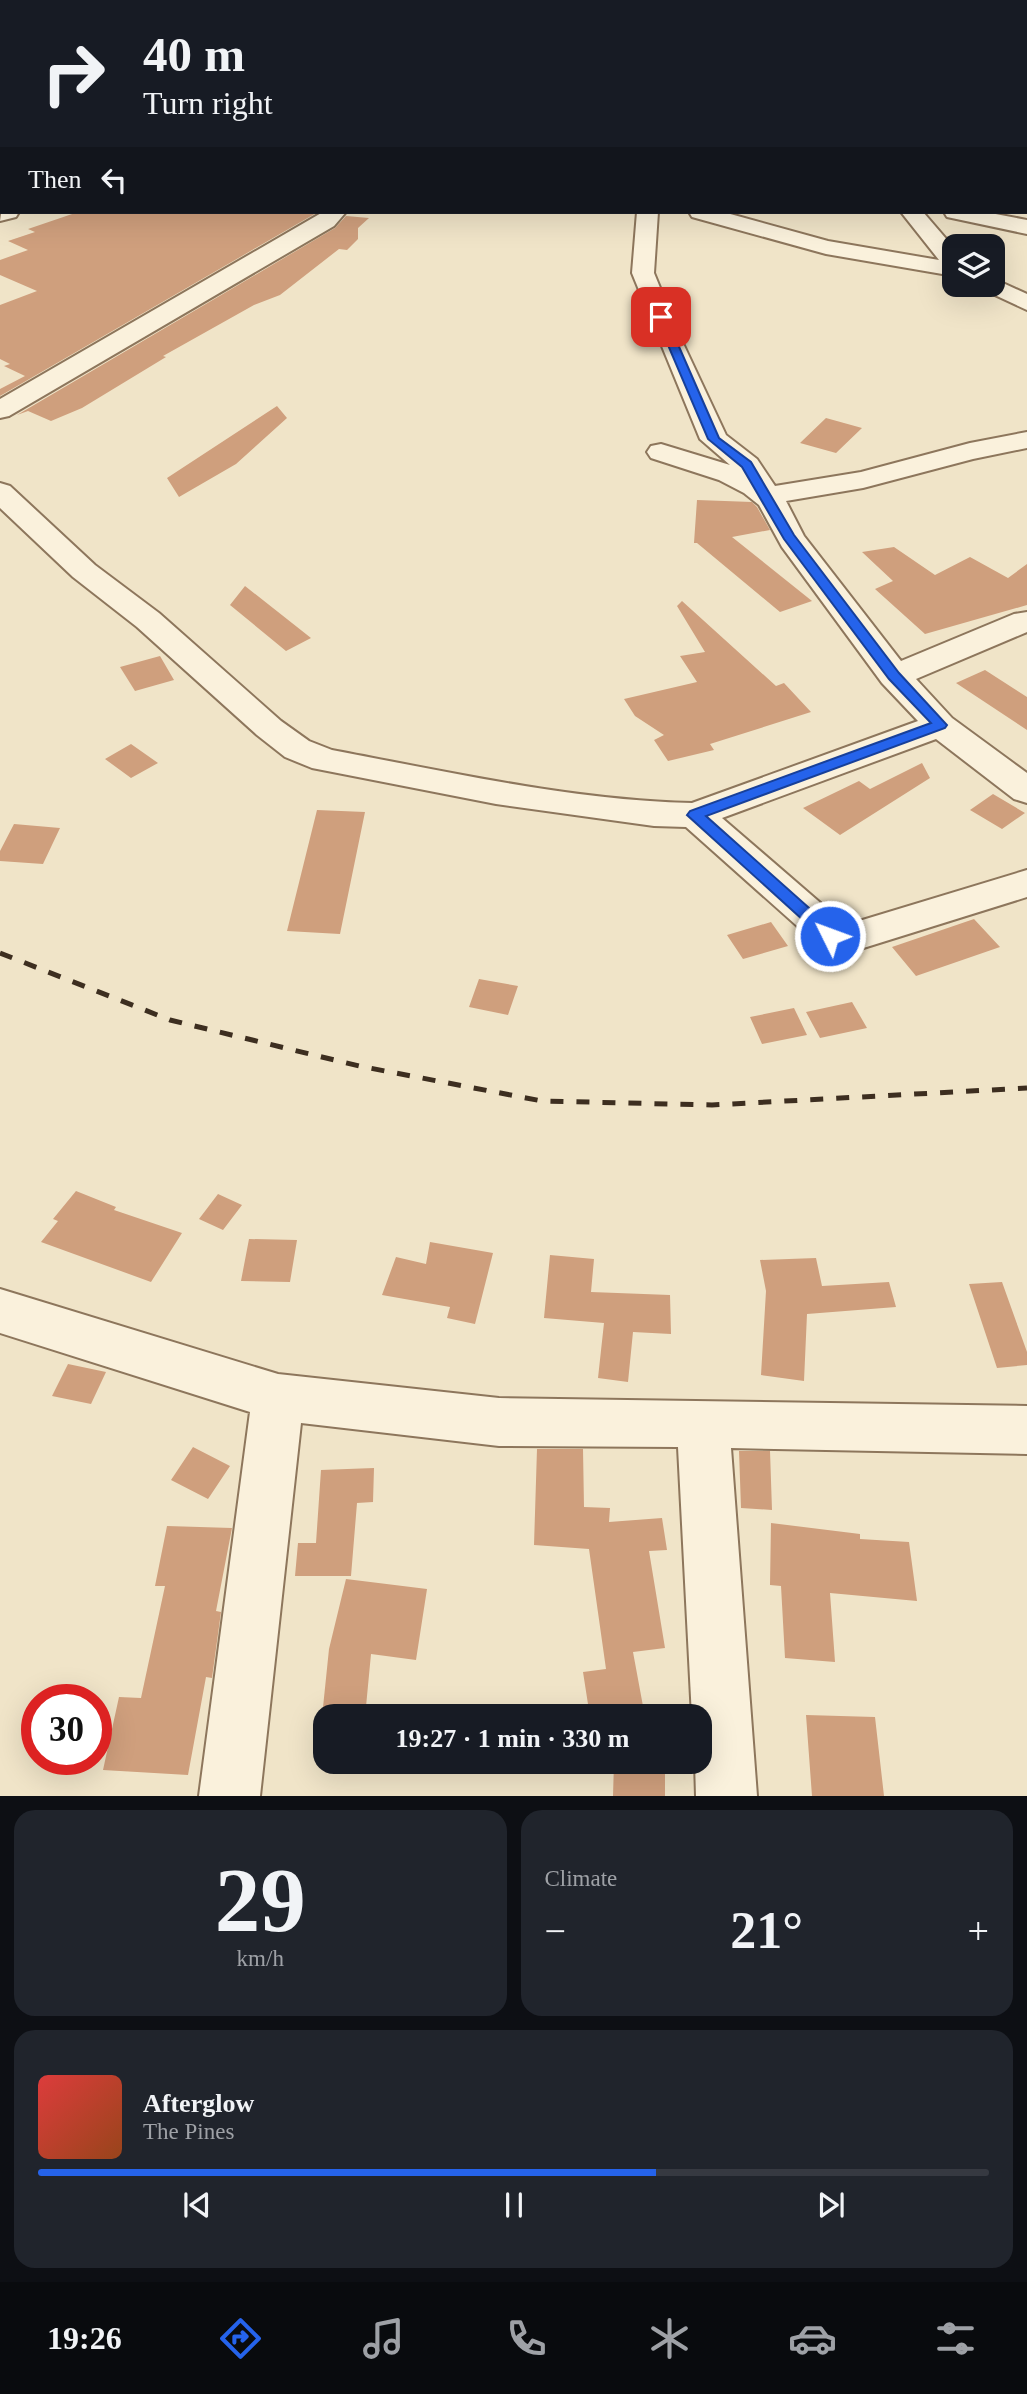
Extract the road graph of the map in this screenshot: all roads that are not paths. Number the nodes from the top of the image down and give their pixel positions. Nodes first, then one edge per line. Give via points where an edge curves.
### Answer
1 (333, 214) edge
2 (647, 214) edge
3 (707, 214) edge
4 (914, 214) edge
5 (965, 214) edge
6 (1027, 227) edge
7 (942, 248) edge
8 (942, 266) edge
9 (1005, 292) edge
10 (1027, 303) edge
11 (0, 410) edge
12 (1027, 440) edge
13 (661, 452) dead end
14 (0, 492) edge
15 (767, 496) junction
16 (1025, 621) dead end
17 (894, 676) junction
18 (940, 725) junction
19 (1027, 791) edge
20 (695, 815) junction
21 (1027, 883) edge
22 (0, 1311) edge
23 (278, 1397) junction
24 (703, 1423) junction
25 (1027, 1430) edge
26 (229, 1796) edge
27 (727, 1796) edge

1 - 11 street
2 - 15 street via 643,273 669,339 714,439 747,465
3 - 8 street via 826,247
4 - 7 street
5 - 6 street
9 - 10 street
12 - 15 street via 863,480
13 - 15 street via 719,472
14 - 20 street via 84,571 297,749 324,760 496,792 654,814
15 - 17 street via 789,536
16 - 17 street
17 - 18 street
18 - 19 street
18 - 20 street
20 - 21 street via 837,939
22 - 23 street
23 - 24 street via 499,1422
23 - 26 street
24 - 25 street
24 - 27 street

